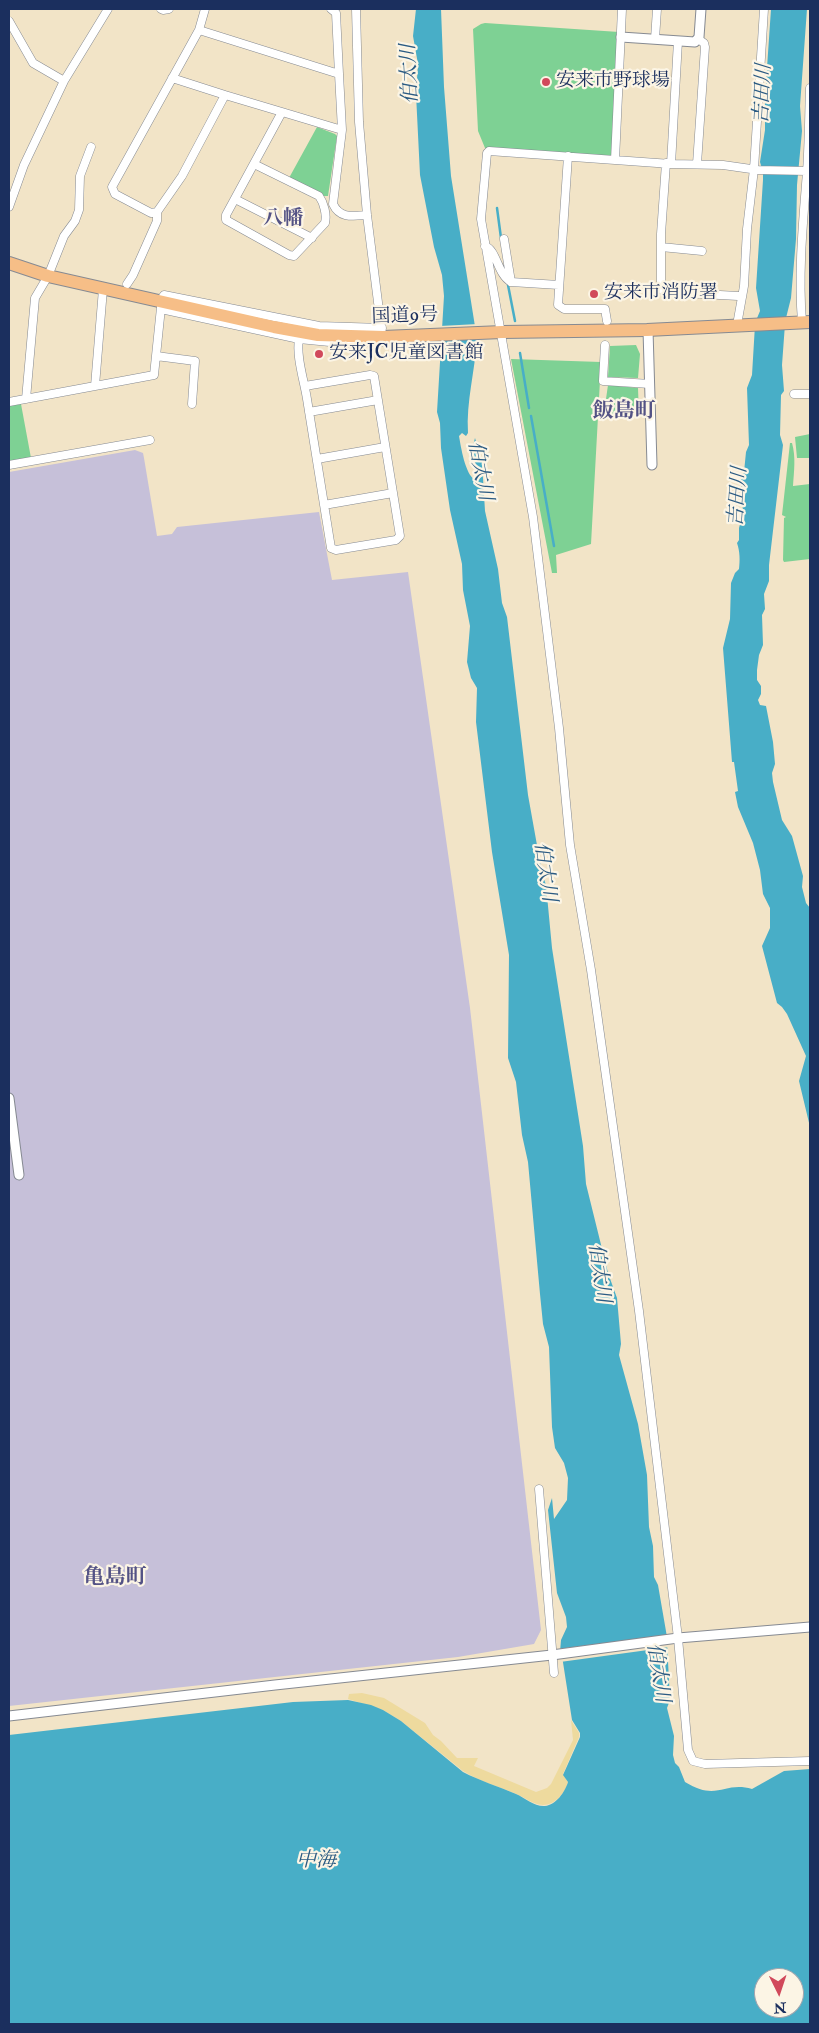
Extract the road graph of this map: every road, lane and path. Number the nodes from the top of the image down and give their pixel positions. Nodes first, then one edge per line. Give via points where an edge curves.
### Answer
1 (108, 9) edge
2 (161, 9) edge
3 (169, 9) edge
4 (205, 9) edge
5 (331, 9) edge
6 (356, 9) edge
7 (622, 9) edge
8 (657, 9) edge
9 (701, 9) edge
10 (764, 9) edge
11 (9, 21) edge
12 (199, 30) junction
13 (621, 37) junction
14 (655, 39) junction
15 (698, 39) junction
16 (678, 41) junction
17 (339, 74) junction
18 (172, 78) junction
19 (64, 81) junction
20 (810, 88) edge
21 (225, 95) junction
22 (282, 112) junction
23 (342, 130) junction
24 (92, 147) dead end
25 (568, 156) junction
26 (615, 160) junction
27 (254, 164) junction
28 (668, 164) junction
29 (697, 164) junction
30 (756, 169) junction
31 (807, 171) junction
32 (235, 198) junction
33 (9, 207) edge
34 (158, 212) junction
35 (367, 215) junction
36 (312, 238) junction
37 (504, 239) dead end
38 (485, 246) junction
39 (661, 247) junction
40 (702, 251) dead end
41 (9, 263) edge
42 (48, 276) junction
43 (512, 282) junction
44 (127, 284) dead end
45 (559, 285) junction
46 (103, 289) junction
47 (738, 296) dead end
48 (161, 306) junction
49 (607, 321) dead end
50 (803, 322) edge
51 (738, 325) junction
52 (648, 330) junction
53 (500, 332) junction
54 (385, 334) junction
55 (299, 339) junction
56 (605, 345) dead end
57 (156, 356) junction
58 (650, 384) junction
59 (95, 386) junction
60 (305, 386) junction
61 (794, 394) dead end
62 (810, 394) edge
63 (26, 399) junction
64 (378, 400) junction
65 (9, 402) edge
66 (192, 404) dead end
67 (309, 412) junction
68 (150, 440) dead end
69 (386, 447) junction
70 (317, 459) junction
71 (9, 466) edge
72 (652, 466) dead end
73 (393, 493) junction
74 (324, 505) junction
75 (9, 1098) edge
76 (19, 1175) dead end
77 (539, 1489) dead end
78 (810, 1627) edge
79 (678, 1638) junction
80 (552, 1655) junction
81 (554, 1673) dead end
82 (9, 1716) edge
83 (810, 1761) edge

1 - 19 street
2 - 3 street
4 - 12 street
5 - 17 street via 336,13
6 - 35 street via 359,122
7 - 13 street
8 - 14 street
9 - 15 street
10 - 30 street
11 - 19 street via 32,63
12 - 17 street
12 - 18 street
13 - 14 street
13 - 26 street
14 - 16 street
15 - 16 street
15 - 29 street via 706,48
16 - 28 street
17 - 23 street
18 - 21 street
18 - 34 street via 112,187 114,194 151,213
19 - 33 street via 24,165
20 - 31 street
21 - 22 street
21 - 34 street via 182,176
22 - 23 street
22 - 27 street
23 - 35 street via 333,204 336,210 348,216
24 - 42 street via 80,176 79,210 64,236
25 - 26 street
25 - 38 street via 487,153 481,219
25 - 45 street
26 - 28 street
27 - 32 street
27 - 36 street via 320,198 326,220
28 - 29 street
28 - 39 street
29 - 30 street
30 - 31 street
30 - 51 street
31 - 50 street via 800,299
32 - 36 street
32 - 36 street via 226,215 227,221 290,256 296,255
34 - 44 street via 157,221
35 - 54 street
37 - 43 street
38 - 43 street via 490,248 502,274
38 - 53 street
39 - 40 street
39 - 47 street via 660,287 663,291
41 - 42 highway, 国道9号
42 - 46 highway, 国道9号
42 - 63 street via 35,298
43 - 45 street
45 - 49 street via 561,309 605,309
46 - 48 highway, 国道9号
46 - 59 street
48 - 54 highway, 国道9号 via 305,333 335,336
48 - 54 street via 162,298 167,295 301,324
48 - 55 street
48 - 57 street
50 - 51 highway, 国道9号
51 - 52 highway, 国道9号
52 - 53 highway, 国道9号
52 - 58 street
53 - 54 highway, 国道9号
53 - 79 street via 533,517 570,844 639,1311
54 - 55 street via 382,343 340,344
55 - 60 street
56 - 58 street via 603,380
57 - 59 street via 154,375
57 - 66 street via 195,361
58 - 72 street
59 - 63 street
60 - 64 street via 370,375 374,376
60 - 67 street
61 - 62 street
63 - 65 street
64 - 67 street
64 - 69 street
67 - 70 street
68 - 71 street
69 - 70 street
69 - 73 street
70 - 74 street
73 - 74 street
73 - 74 street via 400,536 396,540 354,548 331,548
75 - 76 street
77 - 80 street
78 - 79 street
79 - 80 street
79 - 83 street via 688,1750 693,1761 705,1764
80 - 81 street
80 - 82 street

